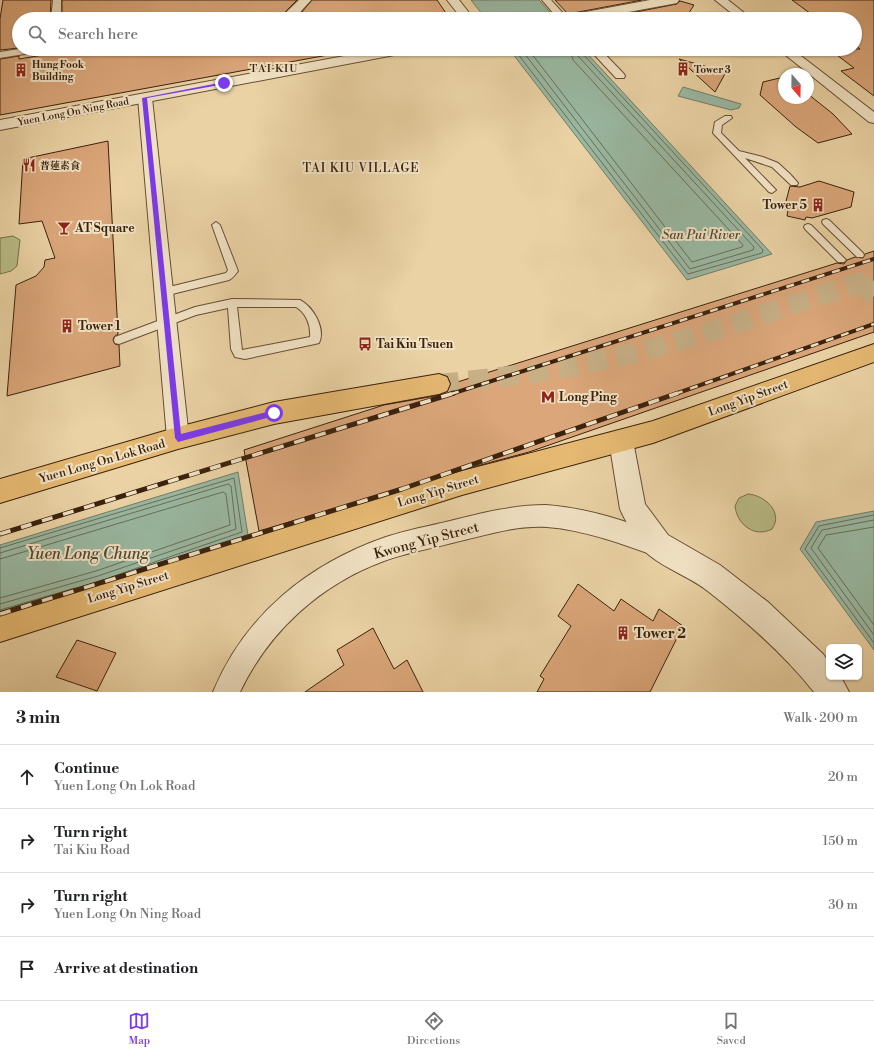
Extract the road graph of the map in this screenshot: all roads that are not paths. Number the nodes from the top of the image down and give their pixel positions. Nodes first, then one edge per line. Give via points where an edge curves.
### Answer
1 (57, 0) edge
2 (306, 0) edge
3 (453, 0) edge
4 (546, 0) edge
5 (672, 0) edge
6 (721, 0) edge
7 (655, 1) edge
8 (56, 12) edge
9 (294, 12) edge
10 (462, 12) edge
11 (557, 12) dead end
12 (602, 12) edge
13 (737, 12) edge
14 (12, 54) edge
15 (0, 56) edge
16 (368, 56) edge
17 (601, 56) edge
18 (793, 56) edge
19 (620, 76) dead end
20 (145, 98) junction
21 (728, 118) dead end
22 (874, 119) edge
23 (0, 125) edge
24 (735, 153) junction
25 (794, 184) dead end
26 (772, 190) dead end
27 (826, 222) dead end
28 (216, 225) dead end
29 (808, 227) dead end
30 (860, 255) dead end
31 (841, 260) dead end
32 (164, 292) junction
33 (232, 303) junction
34 (167, 322) junction
35 (119, 340) dead end
36 (874, 353) edge
37 (439, 384) tunnel mouth
38 (178, 438) junction
39 (621, 441) junction
40 (0, 491) edge
41 (658, 545) junction
42 (0, 627) edge
43 (226, 692) edge
44 (834, 692) edge

1 - 8 street
2 - 9 street
3 - 10 street
4 - 11 street
5 - 7 street
6 - 13 street
7 - 12 street
14 - 15 street
16 - 20 street, Yuen Long On Ning Road
17 - 19 street
18 - 22 street
20 - 23 street, Yuen Long On Ning Road
20 - 32 street
21 - 24 lane via 716,128 717,133
24 - 25 lane via 772,162
24 - 26 lane
27 - 30 lane
28 - 32 lane via 232,273 229,276
29 - 31 lane
32 - 34 street
33 - 33 lane via 236,350 239,354 245,355 315,340 312,322 307,309 302,305
33 - 34 lane via 195,311
34 - 35 lane
34 - 38 street
36 - 39 main road, Long Yip Street via 653,432
37 - 38 main road, Yuen Long On Lok Road via 274,413
38 - 40 main road, Yuen Long On Lok Road
39 - 41 street, Kwong Yip Street via 633,509
39 - 42 main road, Long Yip Street via 462,483
41 - 43 street, Kwong Yip Street via 569,518 546,516 481,524 378,552 352,562 322,579 293,601 264,629 245,653
41 - 44 street, Kwong Yip Street via 710,575 758,612 812,665

